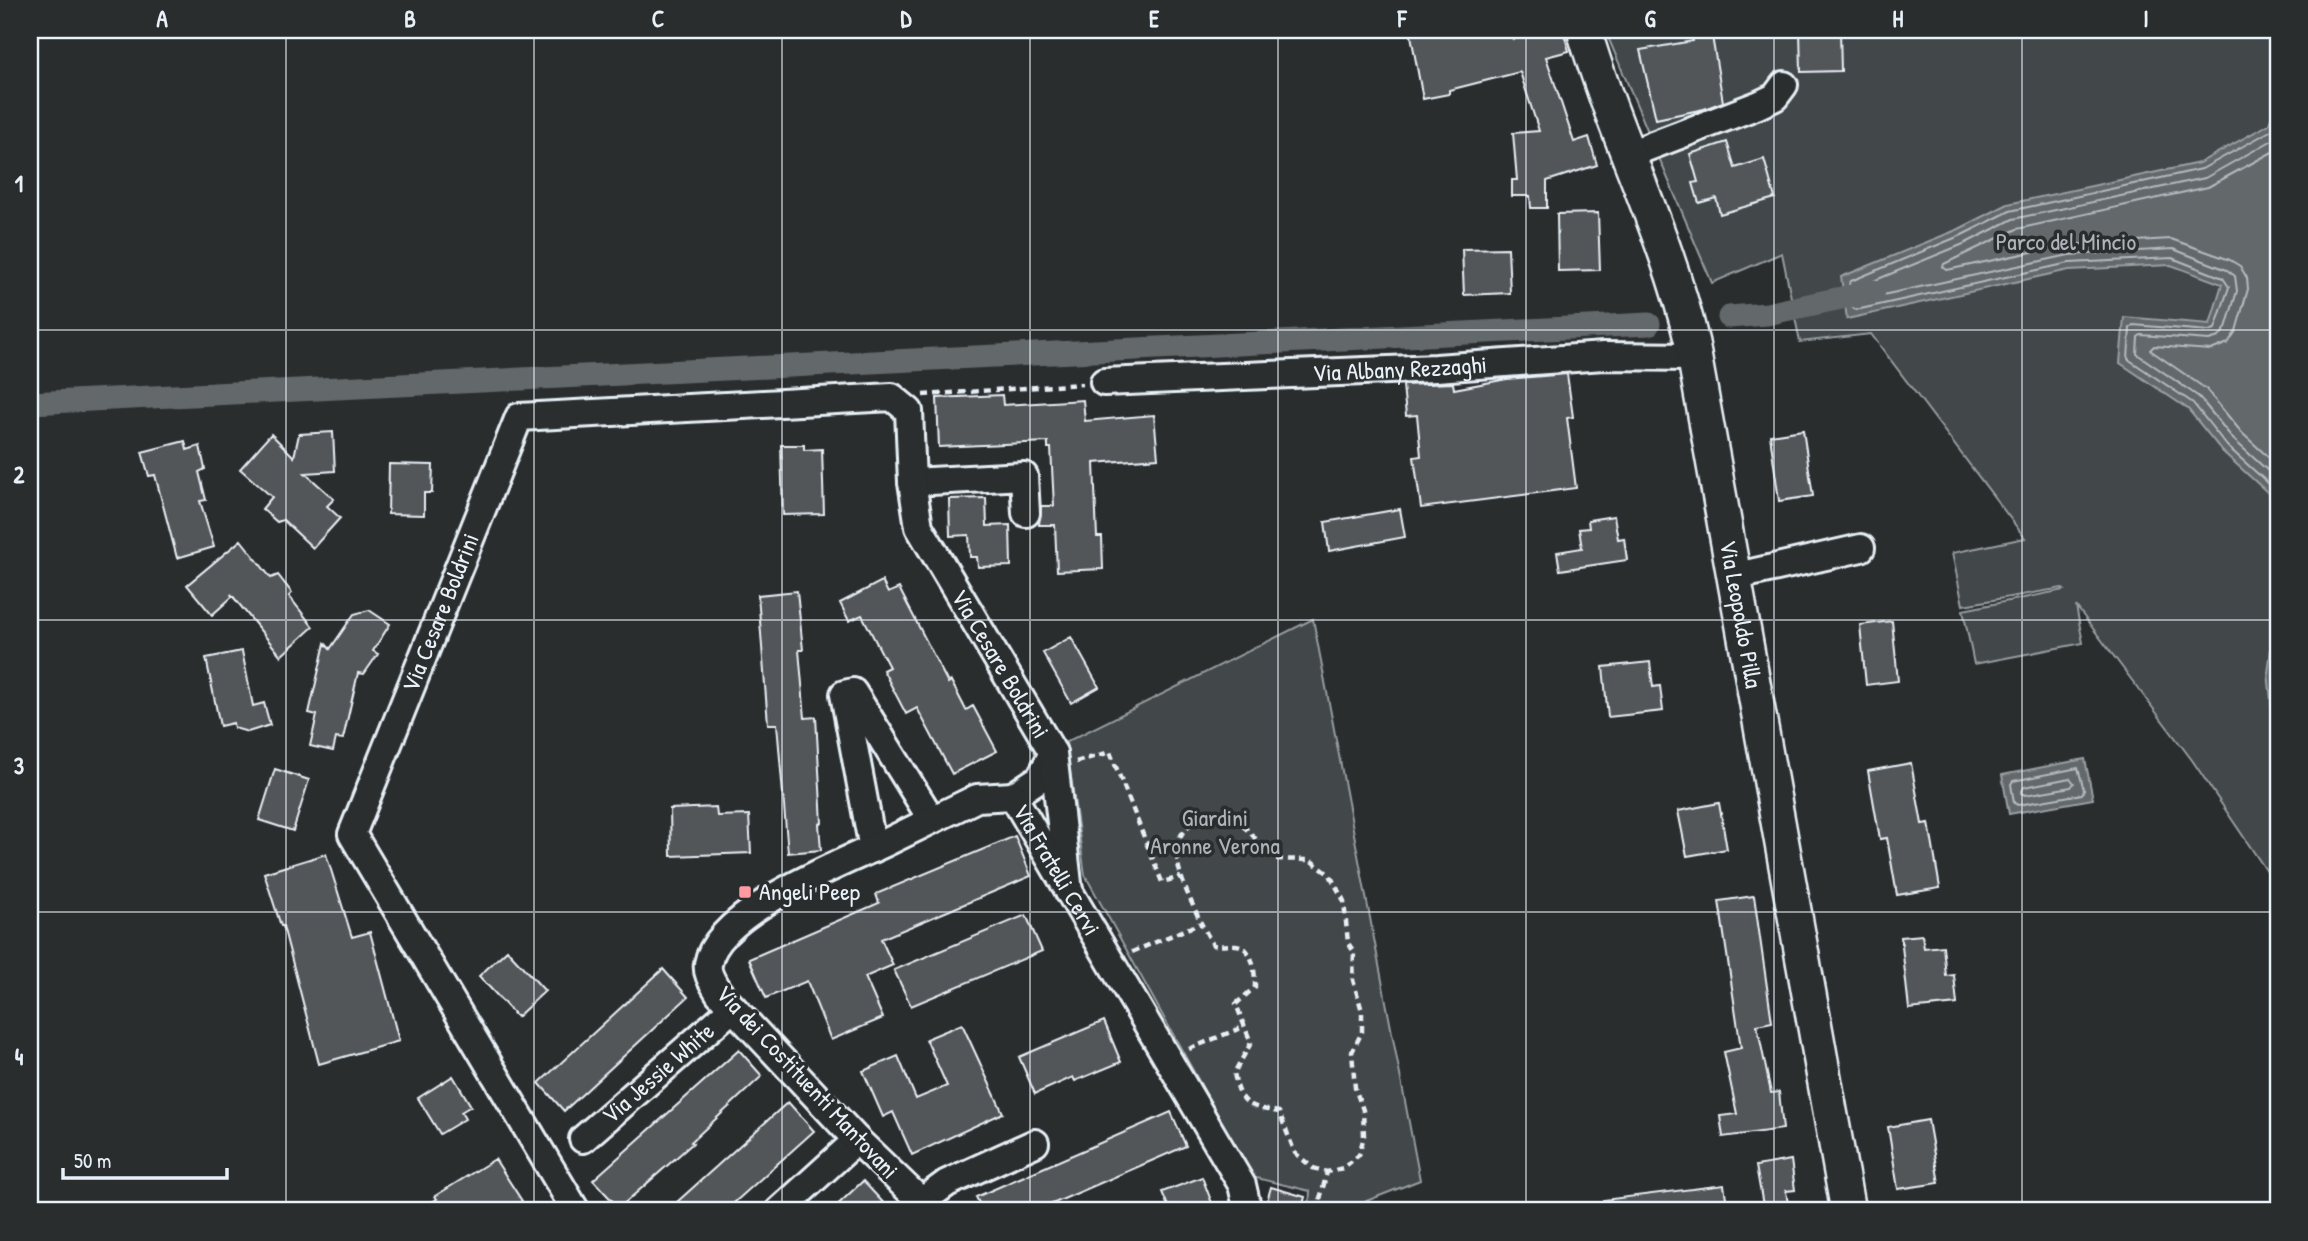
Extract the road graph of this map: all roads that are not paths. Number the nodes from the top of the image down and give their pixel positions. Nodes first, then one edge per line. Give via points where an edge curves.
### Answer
1 (1584, 30) edge
2 (1784, 85) dead end
3 (1627, 155) junction
4 (1693, 350) junction
5 (1104, 382) road end
6 (912, 482) junction
7 (1026, 513) dead end
8 (1861, 548) dead end
9 (1733, 577) junction
10 (1061, 758) junction
11 (1013, 796) junction
12 (932, 820) junction
13 (873, 849) junction
14 (1069, 892) junction
15 (711, 955) joint
16 (733, 1008) junction
17 (1826, 1100) junction
18 (583, 1139) dead end
19 (857, 1140) junction
20 (1035, 1143) dead end
21 (926, 1206) edge
22 (576, 1211) edge
23 (779, 1211) edge
24 (1248, 1211) edge
25 (1836, 1211) edge
26 (1848, 1211) edge

1 - 3 main road, Via Leopoldo Pilla
2 - 3 street via 1775,97 1758,105
3 - 4 main road, Via Leopoldo Pilla via 1677,287
4 - 5 street, Via Albany Rezzaghi via 1436,368
4 - 9 main road, Via Leopoldo Pilla
6 - 7 street via 1024,476
6 - 10 street, Via Cesare Boldrini via 919,527
6 - 22 street, Via Cesare Boldrini via 909,411 892,397 519,417 352,834
8 - 9 street
9 - 17 main road, Via Leopoldo Pilla
10 - 11 street, Via Cesare Boldrini
10 - 14 street
11 - 12 street, Via Fratelli Cervi via 977,798
11 - 14 street, Via Fratelli Cervi
12 - 13 street, Via Fratelli Cervi
12 - 13 street via 853,692 844,694
13 - 15 street, Via Fratelli Cervi via 759,905 736,922
14 - 24 street, Via Fratelli Cervi via 1242,1185
15 - 16 street, Via dei Costituenti Mantovani via 707,966 710,978
16 - 18 street, Via Jessie White
16 - 19 street, Via dei Costituenti Mantovani
17 - 25 main road
17 - 26 main road, Via Leopoldo Pilla
19 - 21 street, Via dei Costituenti Mantovani
19 - 23 street
20 - 21 street, Via dei Costituenti Mantovani via 947,1183

